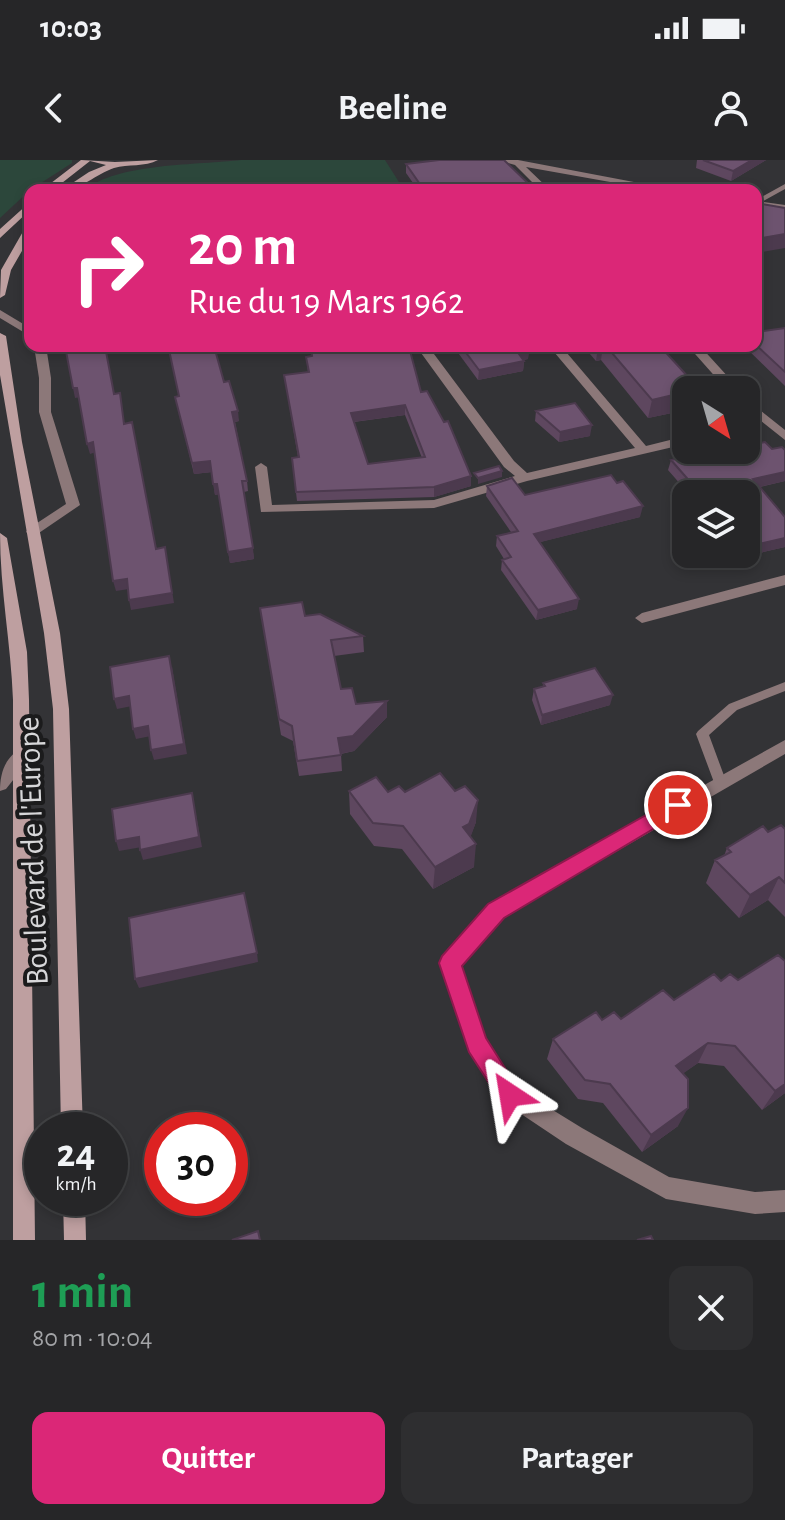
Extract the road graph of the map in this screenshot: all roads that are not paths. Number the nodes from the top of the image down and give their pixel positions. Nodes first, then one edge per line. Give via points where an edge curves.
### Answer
1 (87, 160) edge
2 (94, 160) edge
3 (154, 160) edge
4 (509, 161) edge
5 (115, 165) junction
6 (576, 173) junction
7 (596, 177) junction
8 (55, 184) edge
9 (76, 184) edge
10 (546, 184) edge
11 (558, 184) edge
12 (586, 184) edge
13 (636, 184) edge
14 (785, 186) edge
15 (762, 199) edge
16 (762, 204) edge
17 (785, 208) edge
18 (24, 211) edge
19 (0, 235) edge
20 (24, 238) edge
21 (0, 295) edge
22 (0, 313) edge
23 (24, 329) edge
24 (0, 336) edge
25 (41, 352) edge
26 (426, 352) edge
27 (560, 352) edge
28 (699, 352) edge
29 (721, 376) edge
30 (760, 422) edge
31 (785, 436) edge
32 (672, 443) edge
33 (642, 449) junction
34 (261, 467) dead end
35 (524, 478) junction
36 (33, 532) junction
37 (0, 538) edge
38 (785, 580) edge
39 (642, 618) dead end
40 (785, 686) edge
41 (785, 746) edge
42 (23, 755) junction
43 (720, 781) junction
44 (0, 784) edge
45 (72, 1112) edge
46 (785, 1201) edge
47 (74, 1216) edge
48 (24, 1240) edge
49 (75, 1240) edge

1 - 8 main road
2 - 5 main road
3 - 5 main road
4 - 6 street
4 - 10 street
5 - 9 main road
6 - 7 street
6 - 11 street
7 - 12 street
7 - 13 street
14 - 15 lane
16 - 17 street
18 - 19 main road
20 - 21 main road via 6,270
22 - 23 street
24 - 36 main road, Boulevard de l'Europe
25 - 36 street via 45,412 73,505
26 - 35 street
27 - 33 street
28 - 29 street
30 - 31 street
32 - 33 street
33 - 35 street
34 - 35 street via 266,509 434,504
36 - 45 main road, Boulevard de l'Europe via 61,709
37 - 42 main road, Boulevard de l'Europe via 19,652
38 - 39 street
40 - 43 lane via 733,707 702,734
41 - 43 street
42 - 44 street
42 - 48 main road, Boulevard de l'Europe
43 - 46 street via 496,911 450,963 477,1044 510,1095 666,1188 755,1203
47 - 49 main road

